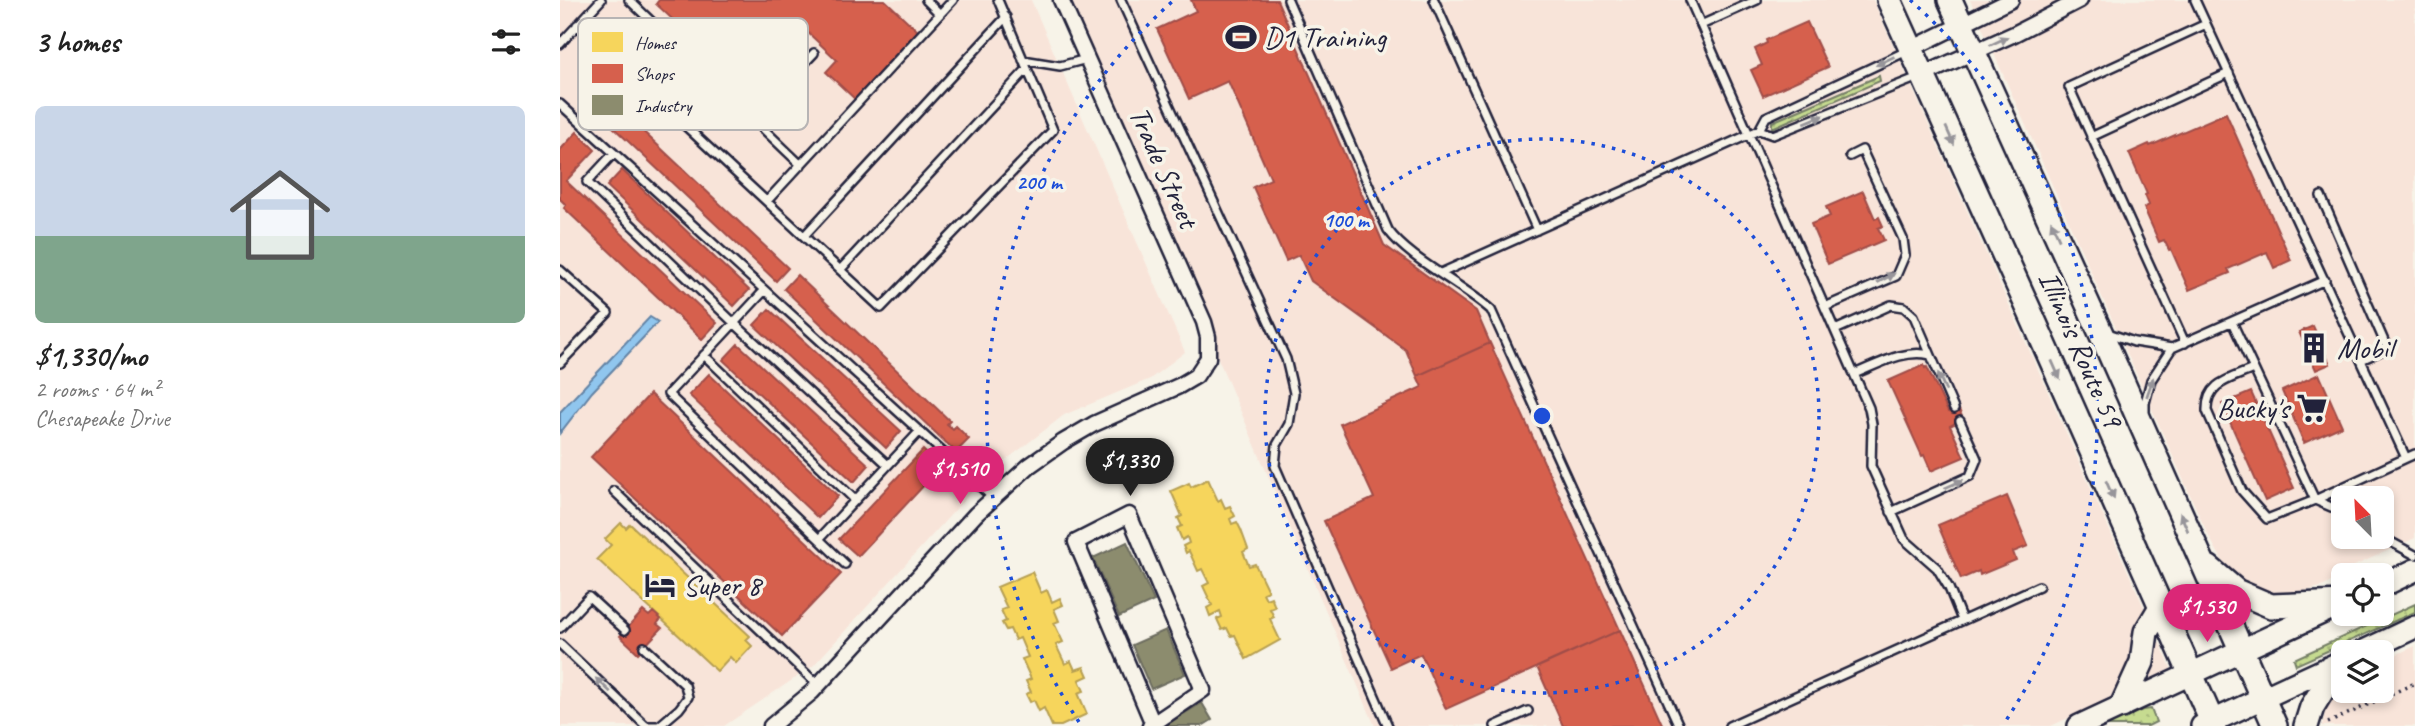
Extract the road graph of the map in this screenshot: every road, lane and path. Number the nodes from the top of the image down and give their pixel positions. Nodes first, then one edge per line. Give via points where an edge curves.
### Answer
1 (601, 0) edge
2 (629, 0) edge
3 (926, 0) edge
4 (953, 0) edge
5 (998, 0) edge
6 (1061, 0) edge
7 (1121, 0) edge
8 (1288, 0) edge
9 (1434, 0) edge
10 (1690, 0) edge
11 (1758, 0) edge
12 (1889, 0) edge
13 (1950, 0) edge
14 (2011, 0) edge
15 (2080, 0) edge
16 (2195, 0) edge
17 (940, 14) junction
18 (584, 18) edge
19 (648, 18) edge
20 (1006, 18) junction
21 (1961, 24) junction
22 (2206, 24) junction
23 (577, 25) edge
24 (1701, 25) junction
25 (560, 44) edge
26 (1911, 49) junction
27 (814, 53) dead end
28 (1974, 53) junction
29 (808, 59) edge
30 (1087, 59) junction
31 (1023, 60) junction
32 (1027, 69) junction
33 (2229, 73) junction
34 (1923, 75) junction
35 (560, 104) edge
36 (578, 120) edge
37 (589, 130) edge
38 (690, 130) edge
39 (765, 130) edge
40 (1759, 130) junction
41 (1749, 135) junction
42 (2091, 137) junction
43 (614, 153) junction
44 (1850, 156) dead end
45 (801, 165) junction
46 (2321, 196) dead end
47 (767, 201) junction
48 (1537, 230) junction
49 (804, 236) junction
50 (560, 270) edge
51 (840, 270) junction
52 (1441, 273) junction
53 (567, 276) junction
54 (2325, 280) junction
55 (560, 284) edge
56 (764, 291) junction
57 (1825, 307) junction
58 (2232, 322) junction
59 (734, 323) junction
60 (2099, 329) junction
61 (1835, 330) junction
62 (2185, 343) junction
63 (2172, 348) junction
64 (704, 355) junction
65 (1930, 355) junction
66 (2361, 360) junction
67 (560, 363) edge
68 (2253, 369) junction
69 (1854, 374) junction
70 (1954, 409) dead end
71 (1960, 421) dead end
72 (2145, 431) junction
73 (919, 432) junction
74 (2415, 454) edge
75 (2406, 458) junction
76 (888, 465) junction
77 (614, 491) dead end
78 (993, 498) junction
79 (855, 500) junction
80 (2315, 500) junction
81 (2331, 507) edge
82 (1891, 512) junction
83 (819, 539) junction
84 (2394, 544) edge
85 (2415, 555) edge
86 (2202, 562) junction
87 (845, 564) dead end
88 (2415, 570) edge
89 (2394, 580) edge
90 (2039, 586) dead end
91 (2331, 604) edge
92 (2161, 607) junction
93 (2331, 609) edge
94 (1962, 620) junction
95 (2415, 627) edge
96 (560, 628) edge
97 (625, 630) dead end
98 (2388, 640) edge
99 (560, 643) edge
100 (644, 647) dead end
101 (2241, 652) junction
102 (2331, 667) edge
103 (2192, 675) junction
104 (2331, 678) edge
105 (2415, 682) edge
106 (818, 685) junction
107 (2263, 698) junction
108 (2122, 706) junction
109 (1528, 711) dead end
110 (2312, 722) edge
111 (2209, 724) edge
112 (1151, 725) edge
113 (658, 726) edge
114 (771, 726) edge
115 (1388, 726) edge
116 (1495, 726) edge
117 (1679, 726) edge
118 (1729, 726) edge
119 (2079, 726) edge
120 (2275, 726) edge

1 - 18 lane
2 - 19 lane
3 - 17 lane
4 - 17 lane
5 - 20 lane
6 - 30 street, Trade Street
7 - 115 lane via 1286,359 1294,393 1275,466
8 - 52 lane via 1388,230 1397,243
9 - 48 lane
10 - 24 lane
11 - 24 lane
12 - 26 main road, Illinois Route 59
13 - 21 main road, Illinois Route 59
14 - 21 street
28 -> 15 street
16 - 22 lane
17 - 45 lane
20 - 31 lane
20 - 49 lane
21 - 26 street
21 - 28 main road, Illinois Route 59
22 - 33 lane
22 - 42 lane via 2069,87
23 - 25 lane
24 - 41 lane
26 - 34 main road, Illinois Route 59
26 -> 40 lane via 1766,117
27 - 29 lane
28 - 34 street
60 -> 28 main road, Illinois Route 59
30 - 31 lane via 1060,66
30 - 78 street, Trade Street via 1204,322 1208,358 1196,376 1179,386 1063,442
31 - 32 lane
32 - 51 lane
32 - 51 lane via 1053,130 881,308
33 - 42 lane
33 - 54 lane
40 -> 34 lane via 1773,135
34 -> 92 main road, Illinois Route 59
35 - 36 lane
37 - 43 lane
38 - 47 lane
39 - 45 lane
40 - 41 lane
41 - 48 lane
41 - 57 lane
42 - 62 lane
43 - 56 lane
43 - 59 lane via 587,182
57 -> 44 lane via 1896,276 1905,255 1903,239 1862,150
45 - 47 lane
46 - 66 lane via 2387,348
47 - 49 lane
48 - 52 lane
49 - 51 lane
50 - 53 lane
52 - 117 lane via 1491,310
53 - 55 lane
53 - 67 lane via 608,313
54 - 58 lane
54 - 66 lane
56 - 59 lane
56 - 73 lane
57 - 61 lane
58 - 62 lane
58 - 68 lane
59 - 64 lane
59 - 76 lane
60 - 63 lane via 2134,342
60 - 72 main road, Illinois Route 59
61 - 65 lane via 1891,305 1904,307 1914,316
61 - 69 lane
62 - 63 lane
72 -> 63 lane via 2151,380
64 - 79 lane
64 - 83 lane via 668,394
65 - 69 lane via 1904,355
70 -> 65 lane
66 - 75 lane
68 - 80 lane
68 - 80 lane via 2212,389 2207,400 2207,411 2242,491 2267,519
69 - 82 lane via 1872,424 1871,466
82 -> 71 lane via 1970,476 1977,459
86 -> 72 main road, Illinois Route 59
73 - 76 lane
73 - 78 lane
74 - 75 lane
75 - 80 lane
76 - 79 lane
77 - 106 lane
78 - 106 street
79 - 83 lane
80 - 81 lane
82 - 94 lane via 1904,539 1937,568
83 - 87 lane
84 - 85 lane
86 - 91 main road via 2236,591 2271,606
86 - 101 main road, Illinois Route 59
88 - 89 main road
90 - 94 lane
92 - 103 main road, Illinois Route 59
92 - 108 main road via 2146,632 2142,662
93 - 101 main road
94 - 118 lane
95 - 98 main road
96 - 97 lane via 589,597
113 -> 99 lane via 646,726
100 - 113 lane via 685,685 688,697
101 - 103 main road
101 - 107 main road, Illinois Route 59
102 - 107 main road
103 - 108 main road
103 - 111 main road, Illinois Route 59
104 - 110 main road via 2312,707
105 - 110 path via 2328,723
106 - 114 street
107 - 111 main road
107 - 120 main road, Illinois Route 59
108 - 119 main road
109 - 116 lane
112 - 112 street via 1203,690 1129,515 1076,542

